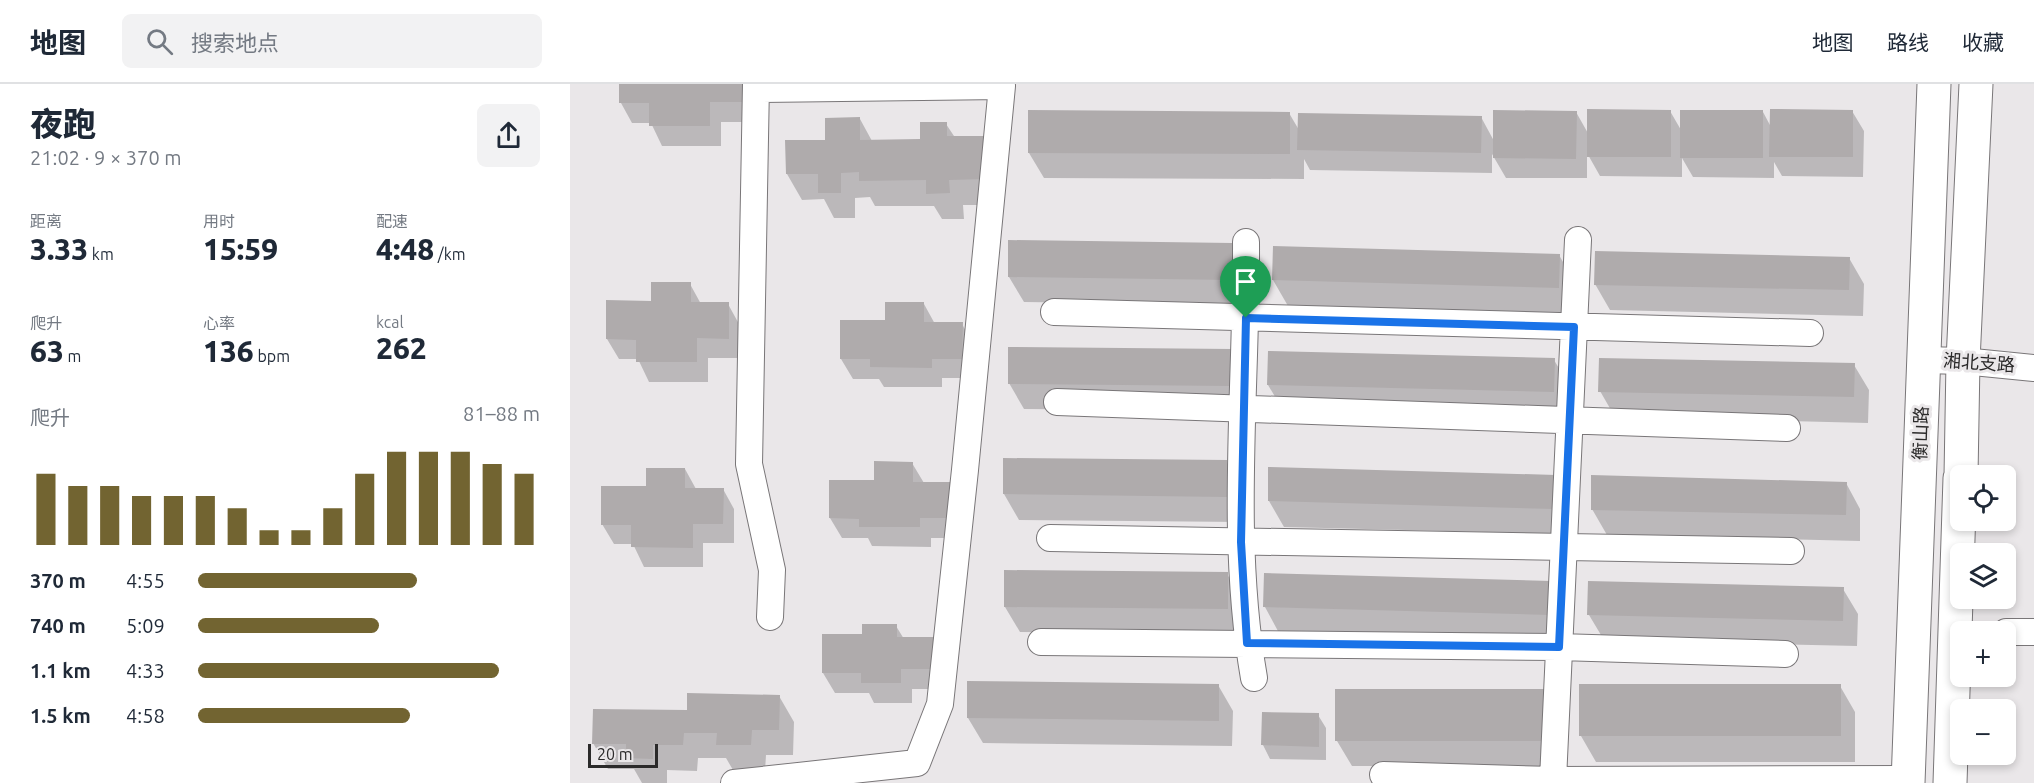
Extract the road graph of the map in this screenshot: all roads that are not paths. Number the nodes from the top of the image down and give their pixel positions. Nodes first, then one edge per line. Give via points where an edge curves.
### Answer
1 (1934, 84) edge
2 (1976, 84) edge
3 (756, 86) edge
4 (1578, 240) dead end
5 (1246, 242) dead end
6 (1054, 312) dead end
7 (1246, 318) junction
8 (1574, 327) junction
9 (1810, 333) dead end
10 (1924, 360) junction
11 (1964, 361) junction
12 (2034, 368) edge
13 (1057, 402) dead end
14 (1243, 408) junction
15 (1570, 420) junction
16 (1787, 428) dead end
17 (1960, 465) edge
18 (1960, 531) edge
19 (1050, 538) dead end
20 (1241, 542) junction
21 (1564, 547) junction
22 (1791, 551) dead end
23 (770, 617) dead end
24 (1959, 621) edge
25 (2016, 632) edge
26 (2034, 632) edge
27 (1041, 642) dead end
28 (1247, 643) junction
29 (1559, 647) junction
30 (1785, 654) dead end
31 (1254, 678) dead end
32 (1956, 687) edge
33 (1383, 775) dead end
34 (1553, 780) junction
35 (1908, 781) edge
36 (734, 783) edge
37 (1950, 783) edge

1 - 10 street, 衡山路
2 - 11 street
3 - 23 street via 749,464 772,570
3 - 36 street via 1002,86 940,704 929,734 917,763
4 - 8 street
5 - 7 street
6 - 7 street
7 - 8 street
7 - 14 street
8 - 9 street
8 - 15 street
10 - 11 street, 湘北支路
10 - 35 street, 衡山路
11 - 12 street, 湘北支路
11 - 17 street
13 - 14 street
14 - 15 street
14 - 20 street
15 - 16 street
15 - 21 street
18 - 24 street
19 - 20 street
20 - 21 street
20 - 28 street
21 - 22 street
21 - 29 street
25 - 26 street
27 - 28 street
28 - 29 street
28 - 31 street
29 - 30 street
29 - 34 street
32 - 37 street
33 - 34 street
34 - 35 street

